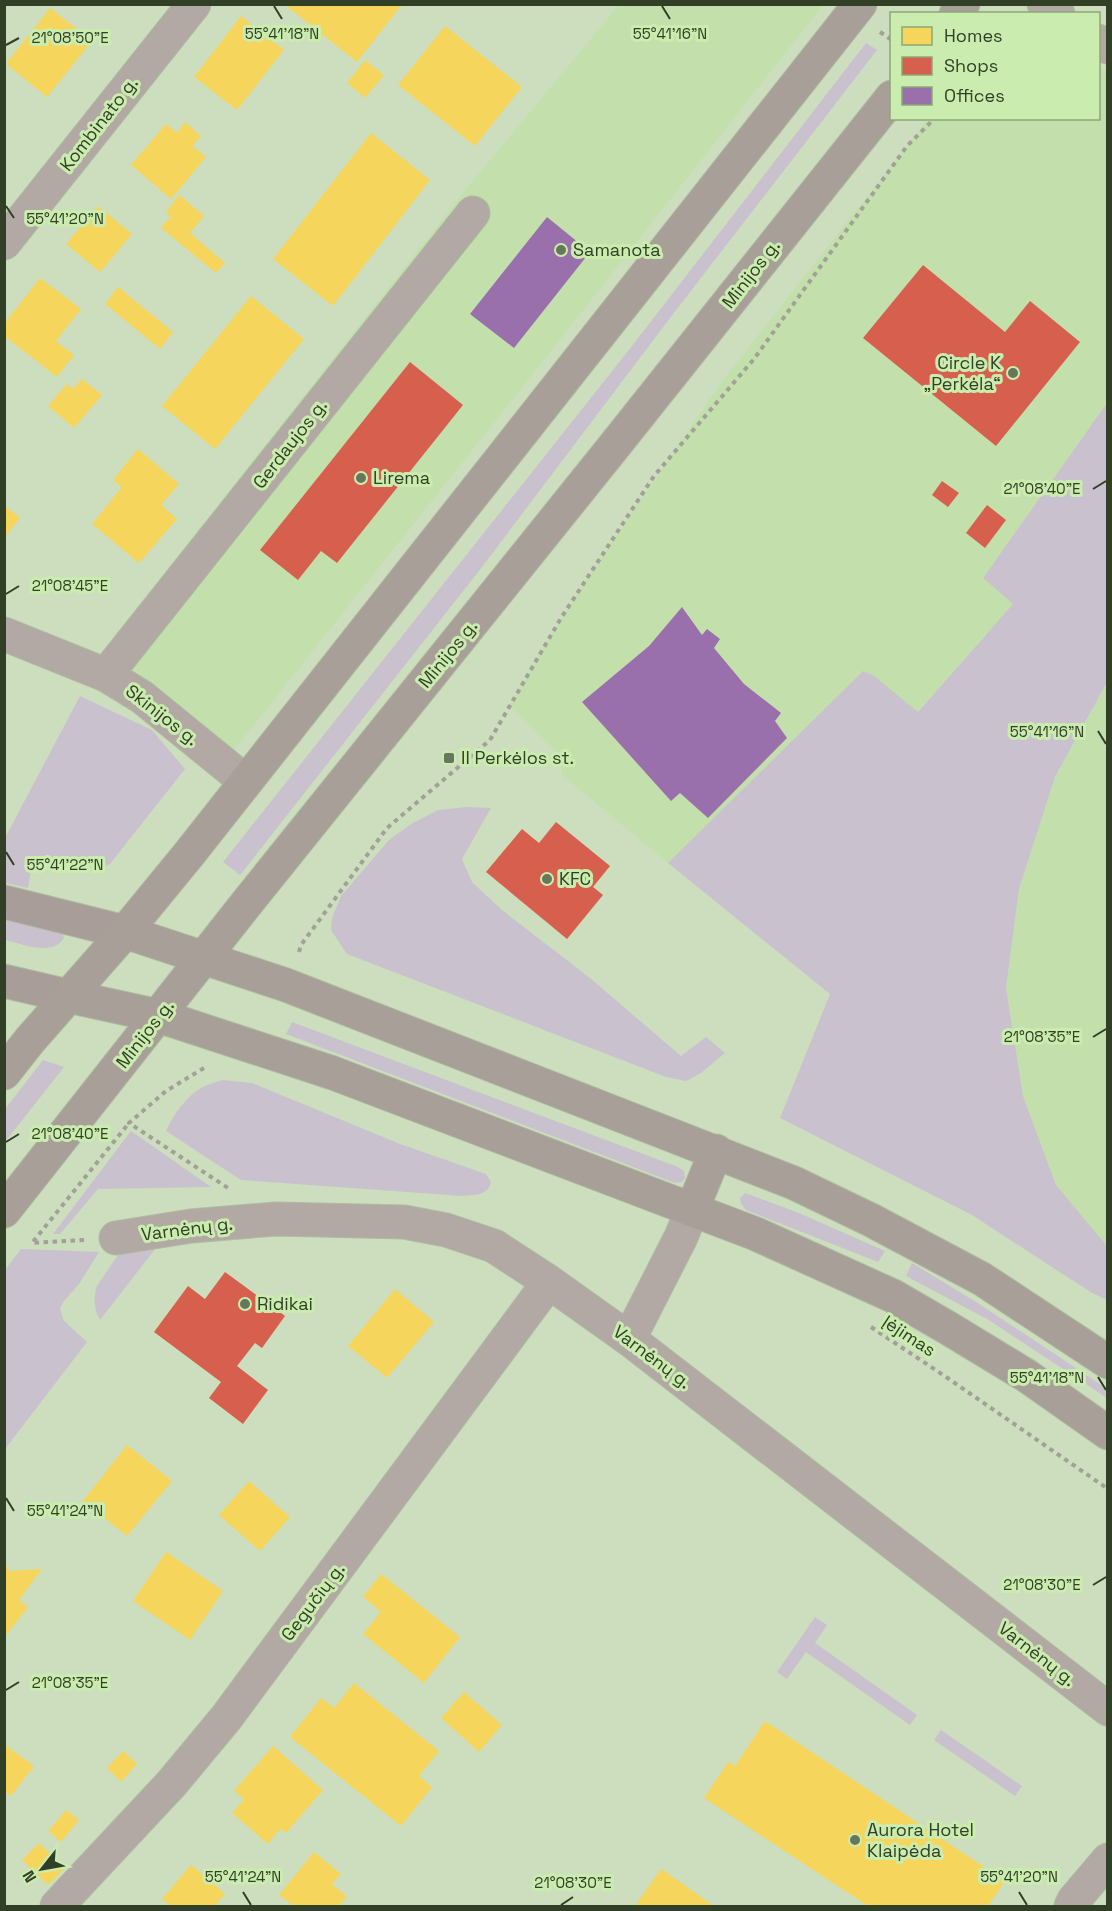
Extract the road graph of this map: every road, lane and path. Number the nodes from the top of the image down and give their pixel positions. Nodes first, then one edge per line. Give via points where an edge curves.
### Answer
1 (194, 4) edge
2 (860, 4) edge
3 (890, 99) edge
4 (933, 120) edge
5 (473, 213) dead end
6 (4, 243) edge
7 (4, 633) edge
8 (106, 675) junction
9 (245, 781) junction
10 (4, 902) edge
11 (125, 932) junction
12 (204, 957) junction
13 (4, 981) edge
14 (286, 985) junction
15 (69, 996) junction
16 (159, 1016) junction
17 (209, 1066) dead end
18 (4, 1073) edge
19 (129, 1123) junction
20 (716, 1151) junction
21 (693, 1210) junction
22 (4, 1211) edge
23 (276, 1219) junction
24 (116, 1238) joint
25 (549, 1282) junction
26 (870, 1327) dead end
27 (629, 1339) junction
28 (1107, 1362) edge
29 (1107, 1433) edge
30 (1107, 1490) edge
31 (1107, 1709) edge
32 (1107, 1860) edge
33 (57, 1906) edge
34 (1071, 1906) edge

1 - 6 street, Kombinato g.
2 - 9 main road
3 - 12 main road, Minijos g.
4 - 14 path via 907,146 754,359 654,476 561,618 490,740 387,828 301,945
5 - 8 street, Gerdaujos g.
7 - 8 street, Skinijos g.
8 - 9 street, Skinijos g. via 142,696
9 - 11 main road
10 - 11 main road
11 - 12 main road
11 - 15 main road
12 - 14 main road
12 - 16 main road, Minijos g.
13 - 15 main road
14 - 20 main road
15 - 16 main road
15 - 18 main road
16 - 21 main road via 333,1073
16 - 22 main road, Minijos g.
17 - 19 path via 166,1091
19 - 23 path
19 - 24 path via 32,1243
20 - 21 main road
20 - 28 main road via 794,1183 962,1268
21 - 27 street
21 - 29 main road via 893,1296 1027,1377
23 - 24 street, Varnėnų g. via 191,1226
23 - 25 street, Varnėnų g. via 404,1222 446,1230 494,1246
25 - 27 street, Varnėnų g.
25 - 33 street, Gegučių g. via 226,1718 172,1783
26 - 30 path, Įėjimas
27 - 31 street, Varnėnų g.
32 - 34 street

